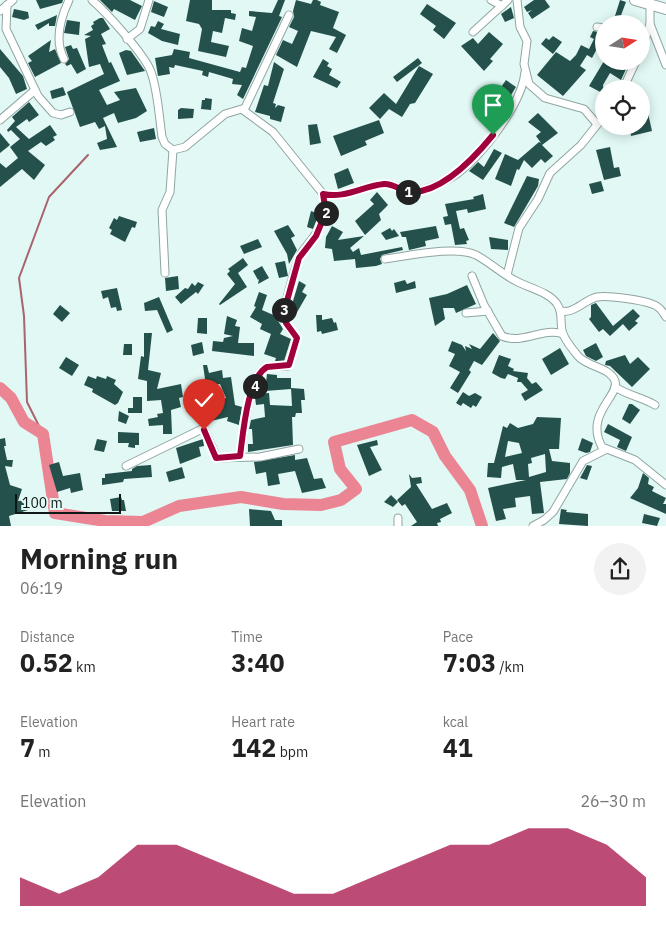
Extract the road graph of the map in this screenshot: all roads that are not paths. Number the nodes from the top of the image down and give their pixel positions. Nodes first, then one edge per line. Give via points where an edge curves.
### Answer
1 (13, 0) edge
2 (69, 0) edge
3 (92, 0) edge
4 (149, 0) edge
5 (492, 0) edge
6 (508, 0) edge
7 (517, 0) edge
8 (635, 0) edge
9 (7, 5) junction
10 (650, 5) junction
11 (502, 6) junction
12 (666, 9) edge
13 (0, 10) edge
14 (289, 15) dead end
15 (650, 15) edge
16 (650, 24) edge
17 (472, 32) dead end
18 (127, 39) junction
19 (64, 59) dead end
20 (666, 65) edge
21 (525, 72) junction
22 (35, 90) junction
23 (243, 110) junction
24 (70, 112) dead end
25 (0, 120) edge
26 (595, 120) edge
27 (595, 128) edge
28 (173, 150) junction
29 (323, 194) junction
30 (385, 259) dead end
31 (165, 273) dead end
32 (472, 276) dead end
33 (507, 276) junction
34 (488, 311) junction
35 (561, 311) junction
36 (466, 313) dead end
37 (666, 317) edge
38 (563, 334) junction
39 (615, 387) junction
40 (655, 405) dead end
41 (299, 449) dead end
42 (605, 450) junction
43 (240, 456) junction
44 (126, 466) dead end
45 (666, 485) edge
46 (533, 526) edge

1 - 9 street
2 - 19 street via 58,37 58,48
3 - 18 street
4 - 18 street via 140,28
5 - 11 street
6 - 11 street
7 - 21 street via 520,27 527,47
8 - 10 main road
9 - 13 street
9 - 22 street via 6,29
10 - 12 main road
10 - 15 street
11 - 17 street
14 - 23 street via 250,102
16 - 20 street
18 - 28 street via 148,64 162,137
21 - 26 street via 533,89 545,98 558,104 580,107
21 - 29 street via 523,88 511,110 484,147 457,174 416,192 384,184 335,196
22 - 24 street via 53,113
22 - 25 street
23 - 28 street via 225,114 186,147
23 - 29 street via 273,132
27 - 33 street via 581,145 556,166 545,182 517,234
28 - 31 street via 170,192 162,210
29 - 43 street via 326,212 316,236 299,258 285,308 286,323 297,338 294,352 288,366 269,366 258,376 245,418
30 - 33 street via 466,252 475,254
32 - 34 street
33 - 35 street via 552,299
34 - 36 street
34 - 38 street via 505,337 526,338 554,331
35 - 37 street via 568,312 596,297 610,297 651,303
35 - 38 street
38 - 39 street via 579,358 610,374
39 - 40 street
39 - 42 street via 599,414 596,426 598,439
41 - 43 street via 260,457
42 - 45 street via 635,460
42 - 46 street via 583,461 554,512
43 - 44 street via 216,458 202,429

